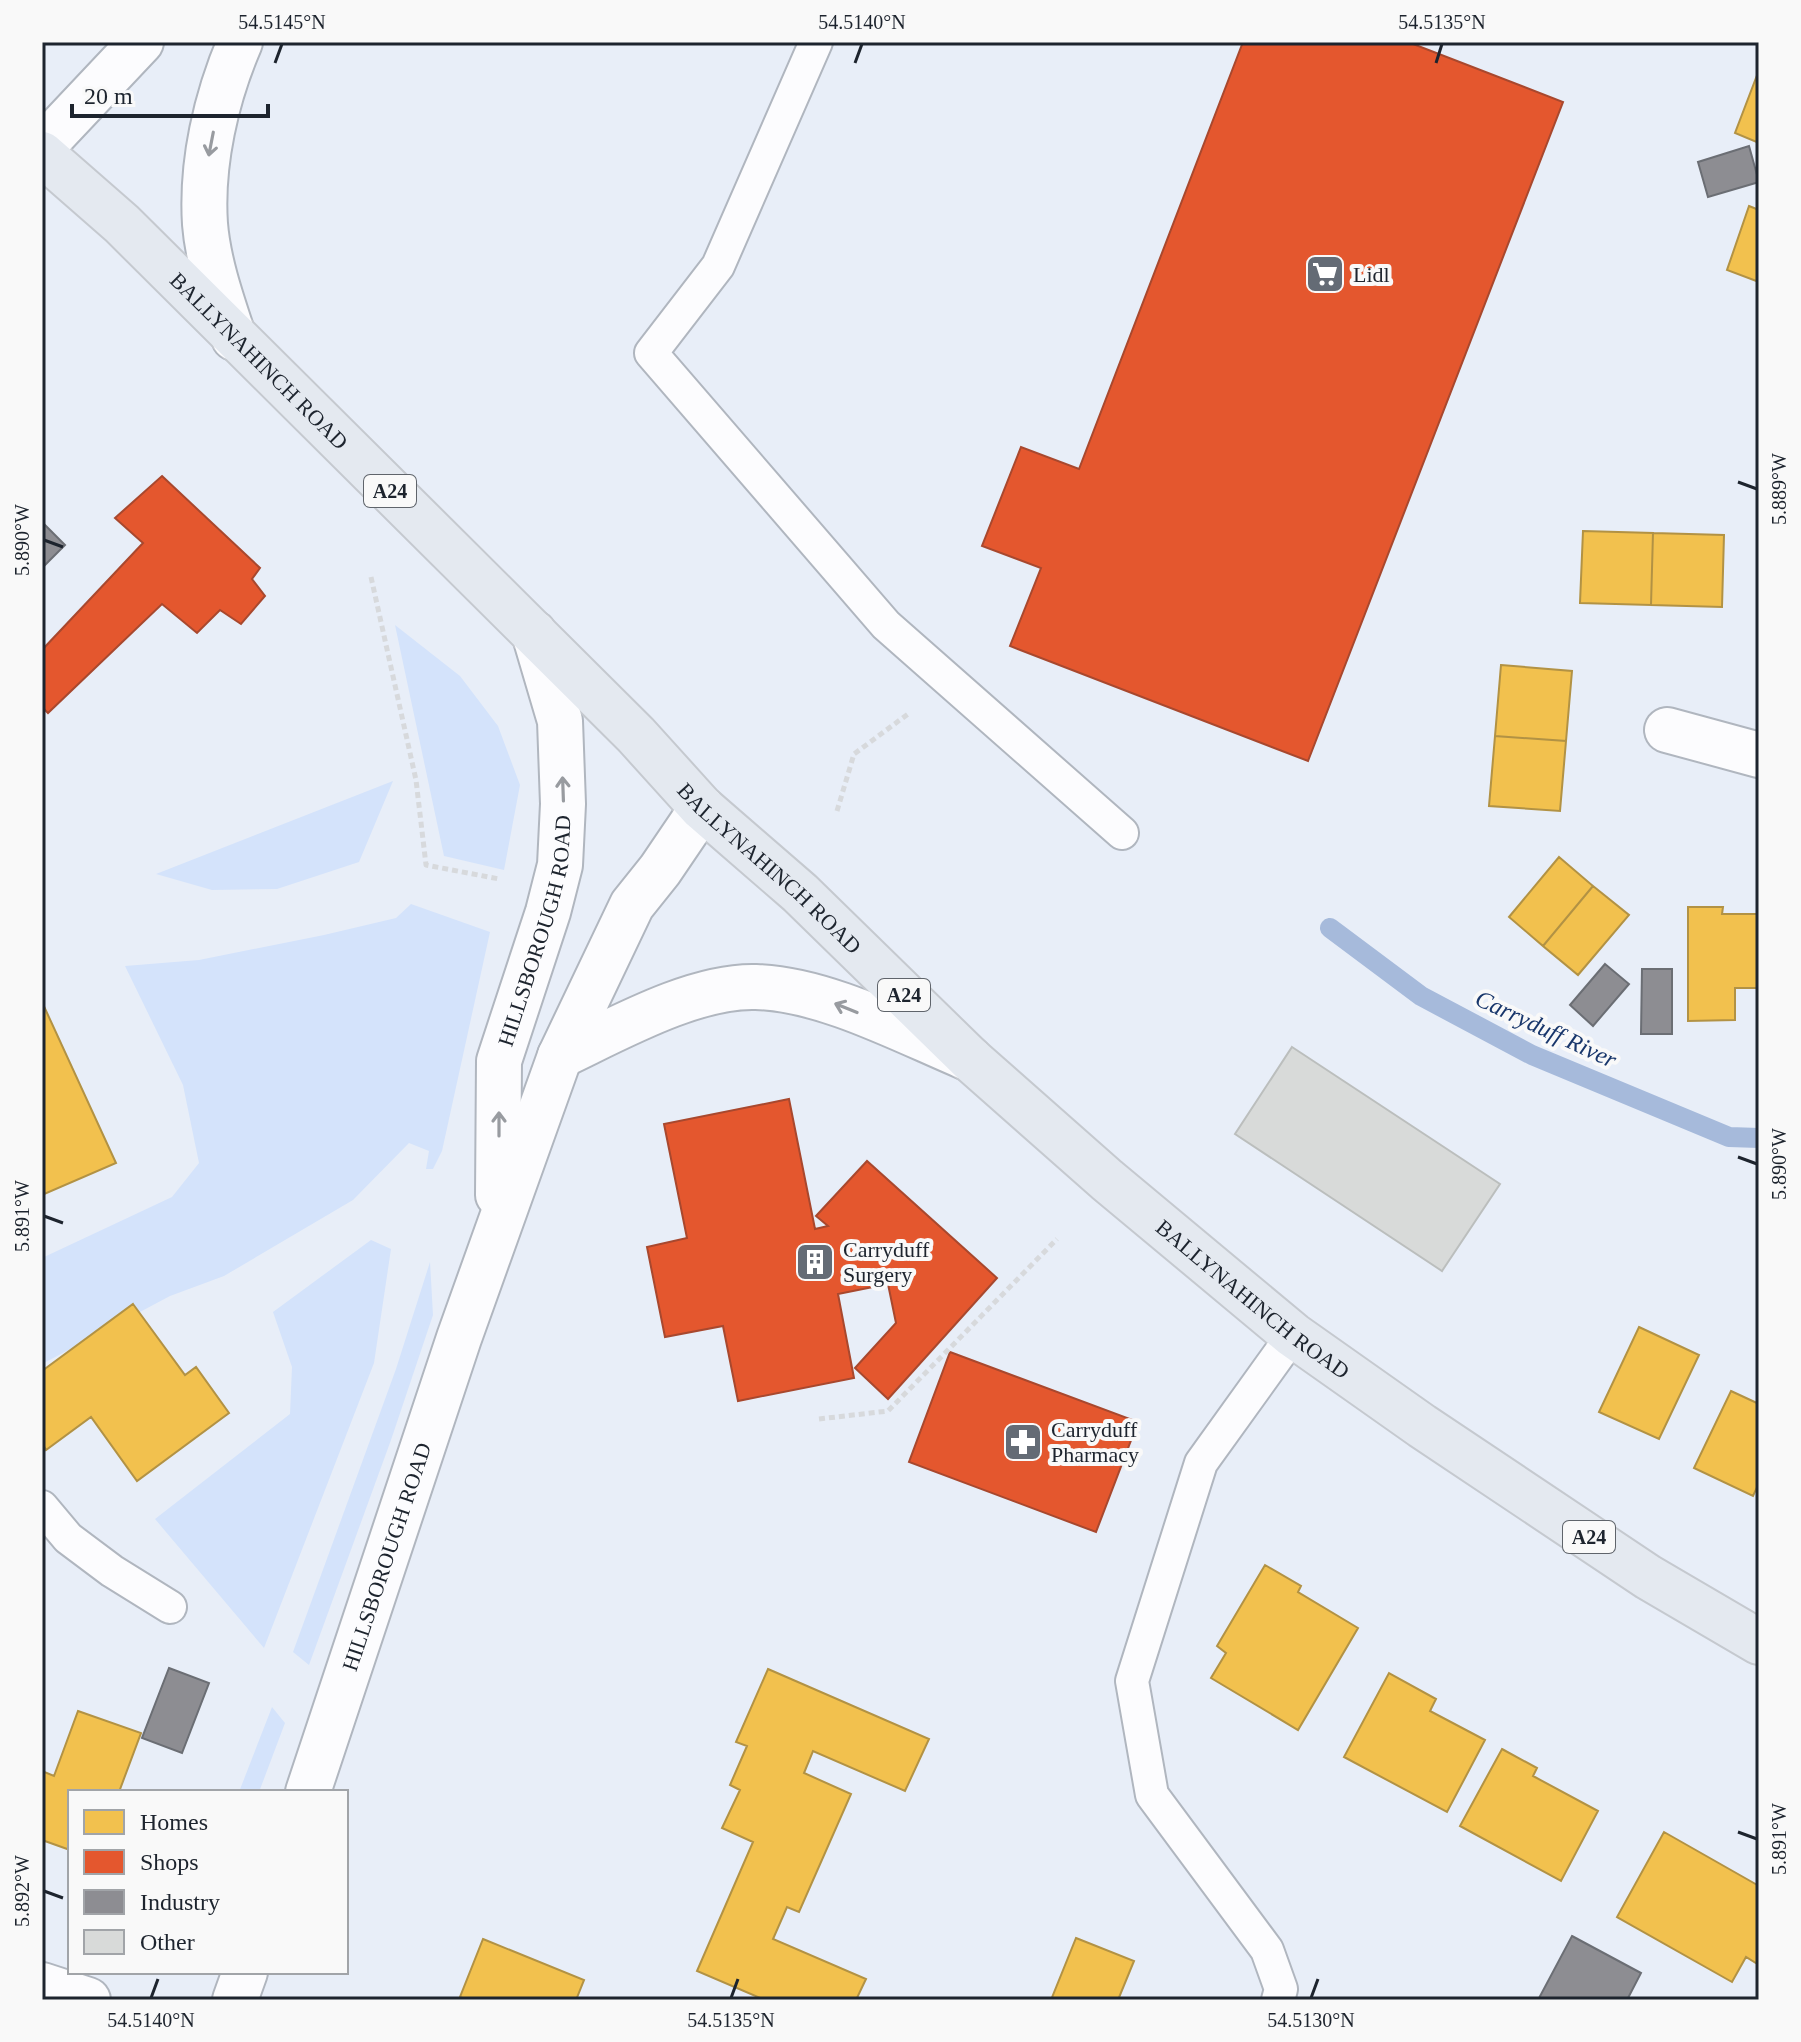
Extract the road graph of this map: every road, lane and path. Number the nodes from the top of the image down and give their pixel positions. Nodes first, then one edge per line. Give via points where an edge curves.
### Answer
1 (141, 42) edge
2 (240, 42) edge
3 (816, 42) edge
4 (42, 147) edge
5 (42, 154) edge
6 (234, 338) junction
7 (371, 577) dead end
8 (534, 633) junction
9 (950, 682) junction
10 (1667, 730) dead end
11 (1759, 755) edge
12 (702, 808) junction
13 (837, 811) dead end
14 (1122, 833) dead end
15 (501, 880) dead end
16 (560, 1056) junction
17 (970, 1059) junction
18 (498, 1230) junction
19 (1057, 1239) dead end
20 (1293, 1335) junction
21 (819, 1419) dead end
22 (42, 1507) edge
23 (170, 1607) dead end
24 (1759, 1642) edge
25 (309, 1790) edge
26 (244, 1974) edge
27 (42, 1985) edge
28 (88, 2000) edge
29 (235, 2000) edge
30 (1278, 2000) edge

1 - 4 main road
2 -> 6 main road via 219,101 205,171 205,226
3 - 9 lane via 718,266 651,353 886,625
5 - 6 highway, BALLYNAHINCH ROAD / A24 via 122,224
6 - 8 highway, BALLYNAHINCH ROAD / A24
7 - 15 path via 416,780 426,865
8 - 12 highway, BALLYNAHINCH ROAD / A24
18 -> 8 main road, HILLSBOROUGH ROAD via 499,1061 560,865 560,721
9 - 13 path via 854,754
9 - 14 lane
10 - 11 main road
12 - 16 main road, HILLSBOROUGH ROAD via 632,905
12 - 17 highway, BALLYNAHINCH ROAD / A24 via 800,893
17 -> 16 main road via 813,995 755,987 712,992 648,1014
16 - 18 main road, HILLSBOROUGH ROAD
17 - 20 highway, BALLYNAHINCH ROAD / A24
18 - 25 main road, HILLSBOROUGH ROAD
19 - 21 path via 888,1411
20 - 24 highway, BALLYNAHINCH ROAD / A24 via 1648,1577
20 - 30 lane via 1201,1463 1132,1681 1152,1795 1267,1950 1281,1989
22 - 23 lane via 68,1538
26 - 29 main road
27 - 28 main road

